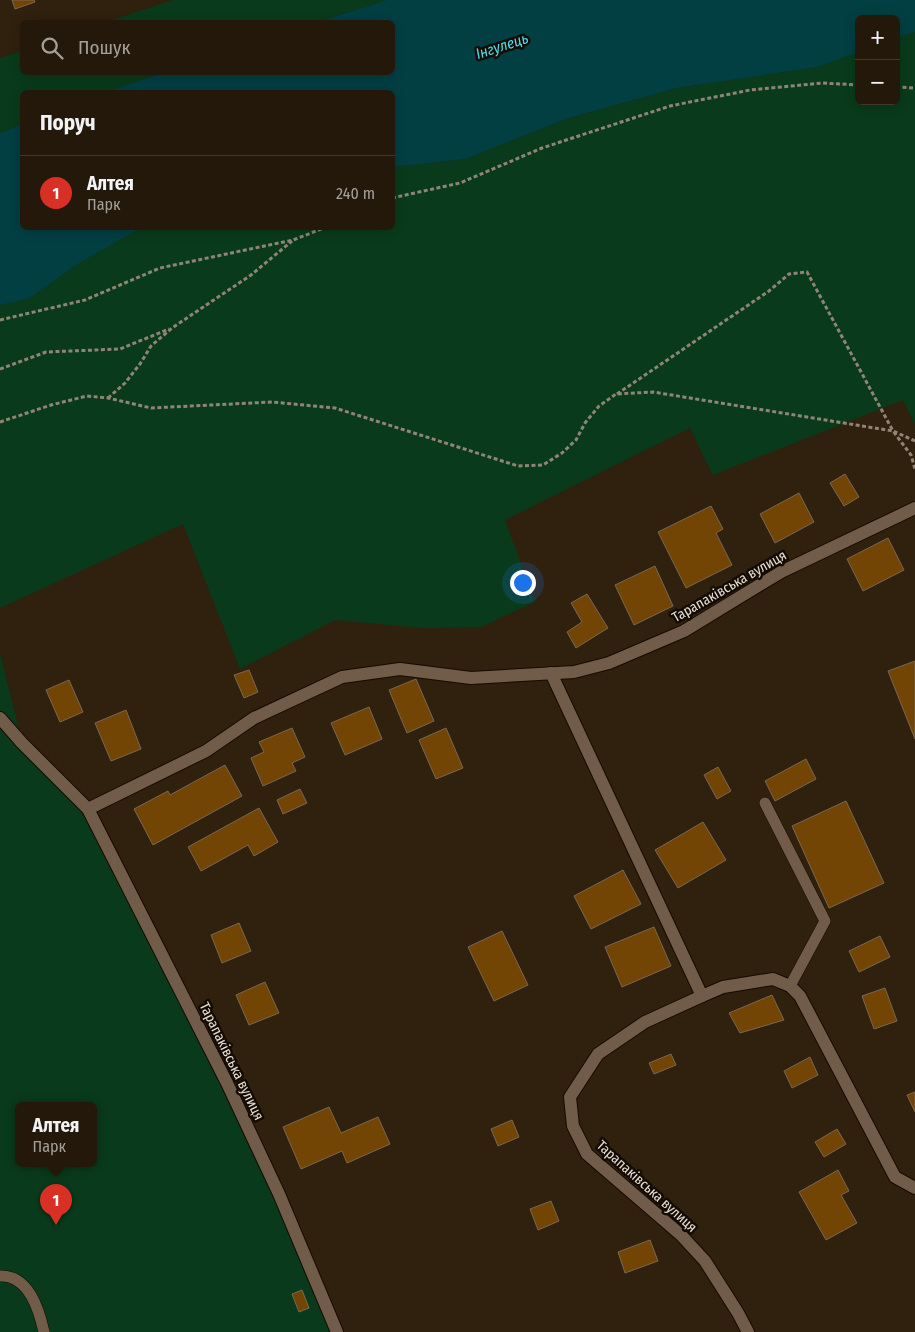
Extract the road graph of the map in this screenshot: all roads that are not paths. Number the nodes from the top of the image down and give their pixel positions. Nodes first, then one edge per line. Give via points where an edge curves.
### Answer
1 (915, 508) edge
2 (551, 673) junction
3 (0, 718) edge
4 (766, 803) dead end
5 (88, 810) junction
6 (790, 986) junction
7 (702, 996) junction
8 (915, 1188) edge
9 (0, 1276) edge
10 (44, 1332) edge
11 (337, 1332) edge
12 (748, 1332) edge

1 - 2 street, Тарапаківська вулиця via 781,572 684,630 609,663 574,672
2 - 5 street, Тарапаківська вулиця via 471,678 400,670 342,677 254,718 206,752
2 - 7 street
3 - 5 street, Тарапаківська вулиця
4 - 6 lane via 825,921
5 - 11 street, Тарапаківська вулиця via 280,1194
6 - 7 street, Тарапаківська вулиця via 773,979 723,987
6 - 8 street via 800,996 817,1026 895,1177
7 - 12 street, Тарапаківська вулиця via 645,1022 598,1054 570,1097 574,1126 587,1154 681,1235 705,1260
9 - 10 lane via 12,1278 34,1298

